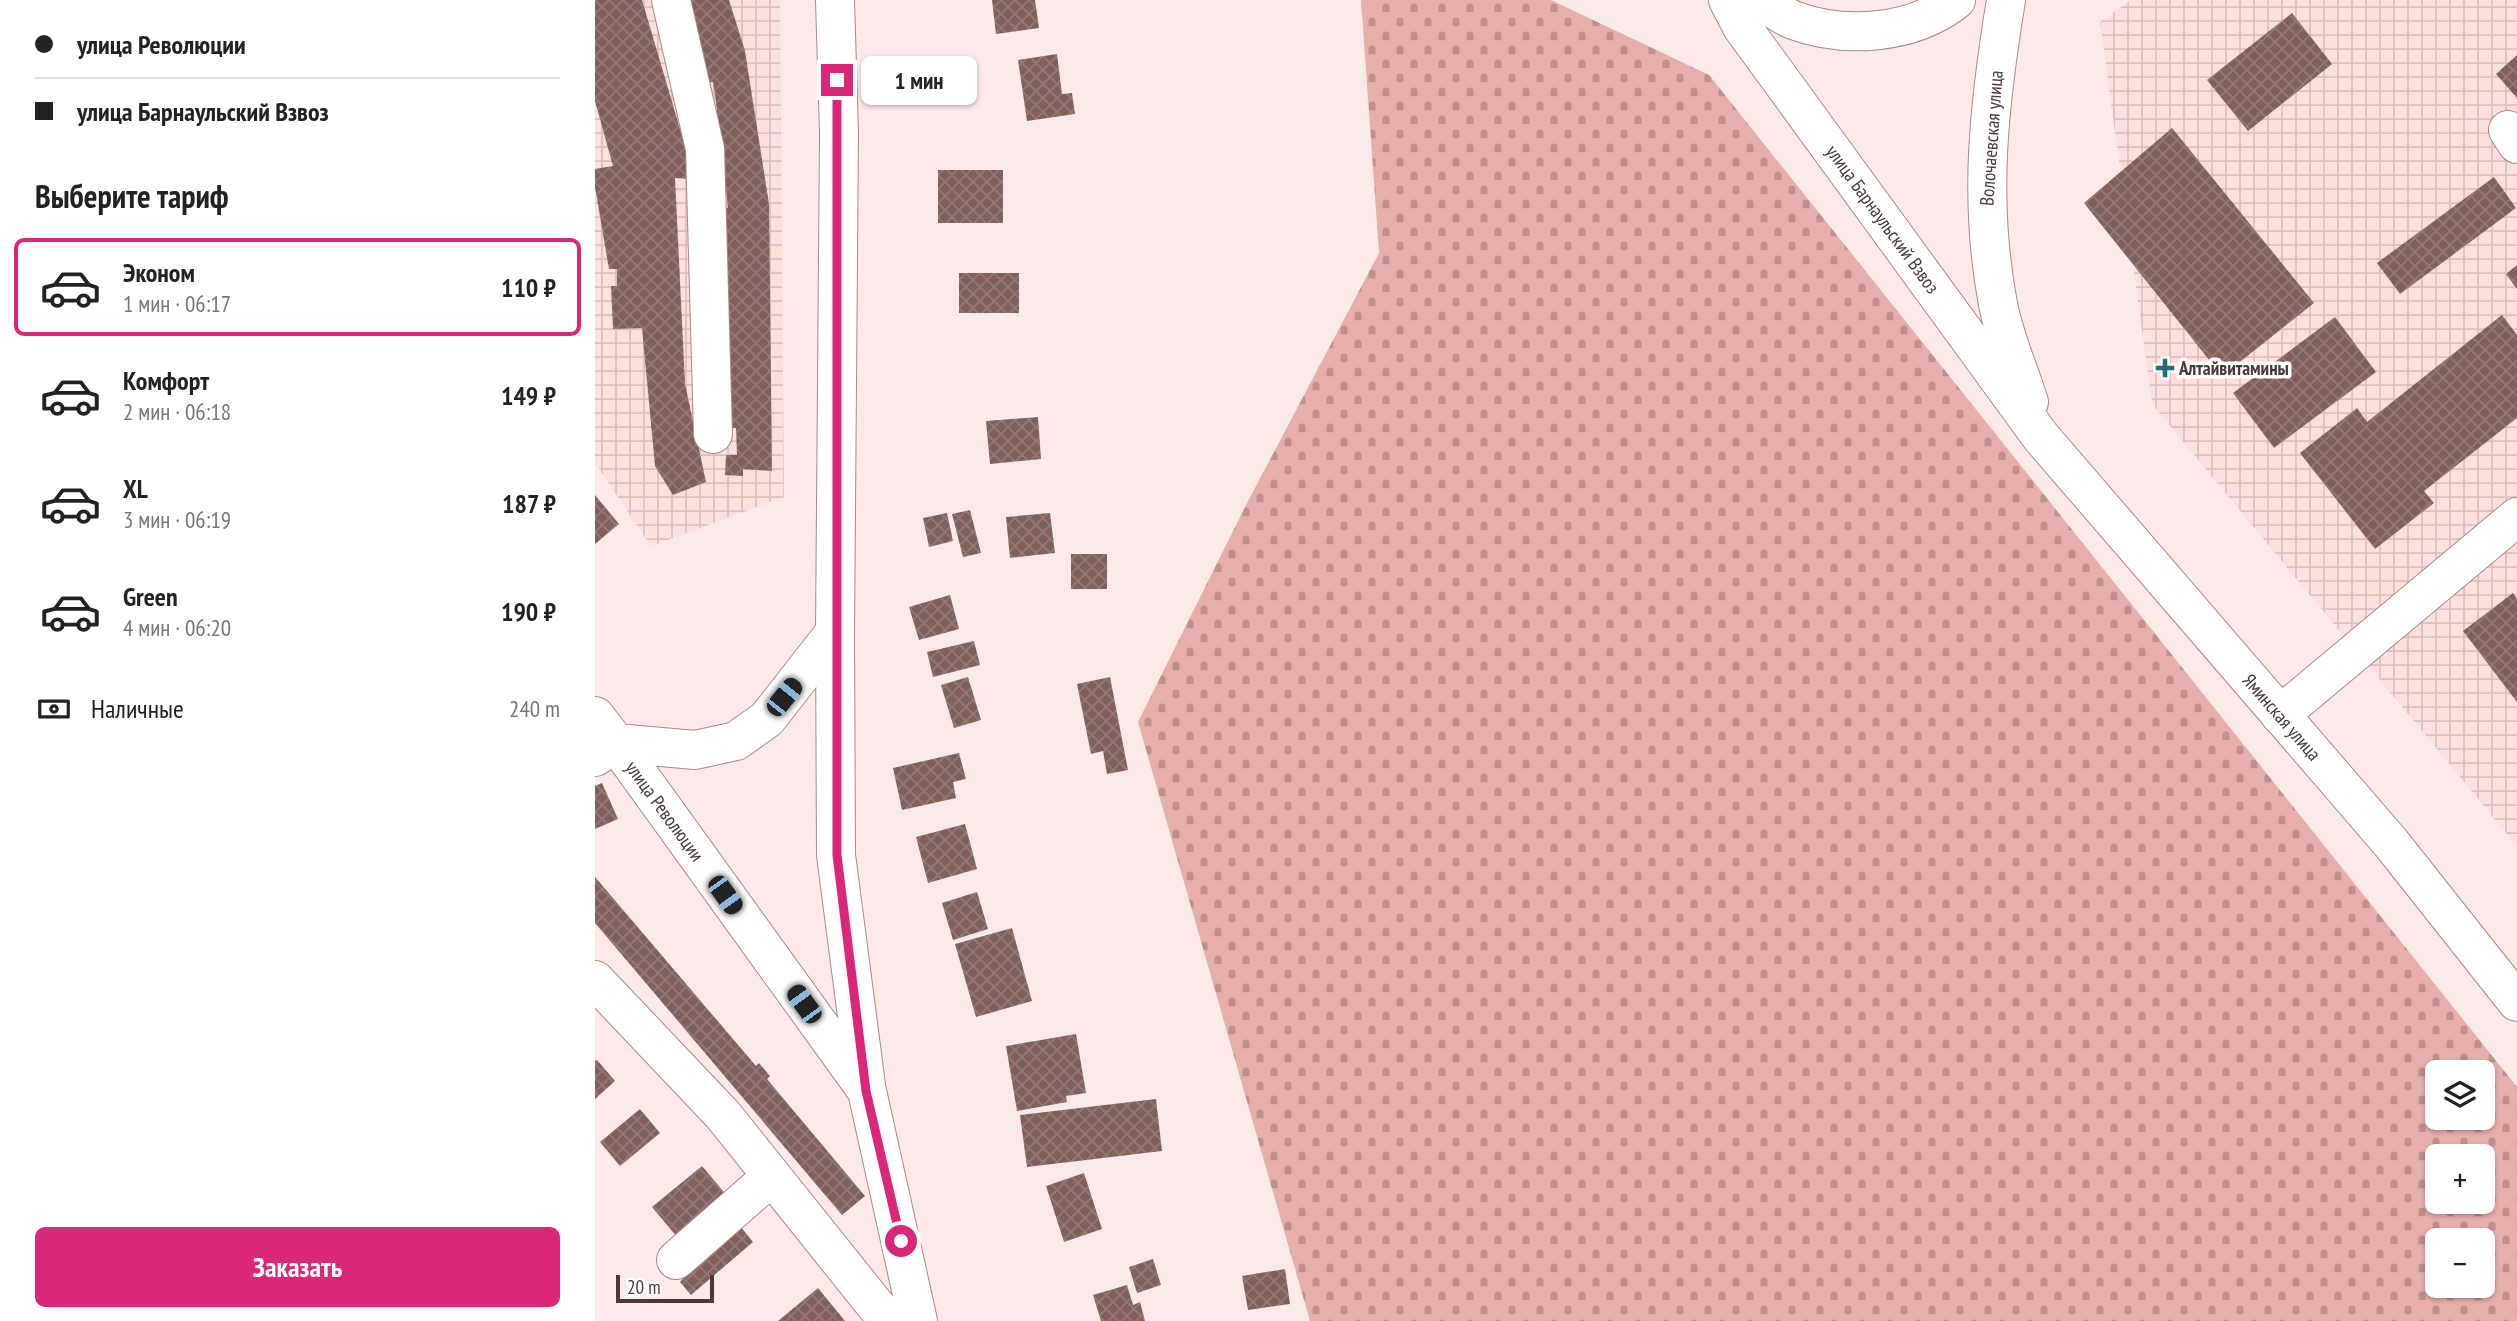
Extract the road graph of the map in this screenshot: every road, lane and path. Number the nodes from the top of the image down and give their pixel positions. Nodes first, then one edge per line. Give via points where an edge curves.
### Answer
1 (671, 0) edge
2 (835, 0) edge
3 (1728, 0) edge
4 (1760, 0) edge
5 (1956, 0) edge
6 (2006, 0) edge
7 (713, 434) dead end
8 (2041, 437) junction
9 (2517, 517) edge
10 (835, 632) junction
11 (2280, 715) junction
12 (602, 739) edge
13 (595, 980) edge
14 (2517, 1002) edge
15 (866, 1091) junction
16 (772, 1176) junction
17 (676, 1260) dead end
18 (888, 1321) edge
19 (918, 1321) edge

1 - 7 main road via 706,162
2 - 10 main road via 839,133
3 - 8 main road, улица Барнаульский Взвоз via 1742,27
4 - 5 main road via 1792,20 1843,32 1893,29
6 - 8 main road, Волочаевская улица via 1991,87 1985,202 1998,306
8 - 11 main road, Яминская улица
9 - 11 main road
10 - 12 main road via 767,719 736,741 695,750
10 - 15 main road via 837,855
11 - 14 main road, Яминская улица via 2391,843
12 - 15 main road, улица Революции
13 - 16 main road via 723,1115
15 - 19 main road, улица Революции
16 - 17 main road
16 - 18 main road

